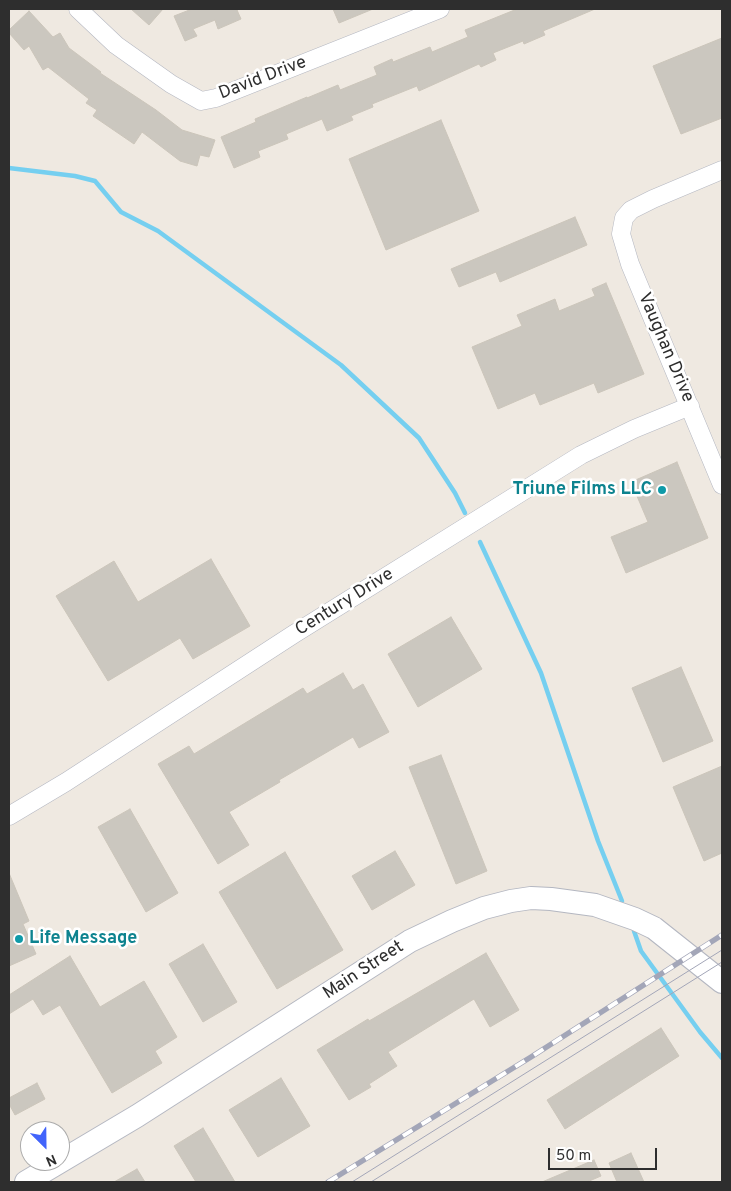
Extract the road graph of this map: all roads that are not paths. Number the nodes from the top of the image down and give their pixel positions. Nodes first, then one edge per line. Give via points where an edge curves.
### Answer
1 (78, 9) edge
2 (440, 9) edge
3 (722, 170) edge
4 (690, 406) junction
5 (722, 485) edge
6 (9, 816) edge
7 (722, 982) edge
8 (26, 1182) edge

1 - 2 street, David Drive via 116,45 200,101 226,95
3 - 4 street, Vaughan Drive via 631,210 622,225 622,242 630,264
4 - 5 street, Vaughan Drive
4 - 6 street, Century Drive via 581,455
7 - 8 street, Main Street via 654,928 595,905 531,898 484,908 410,941 137,1116

